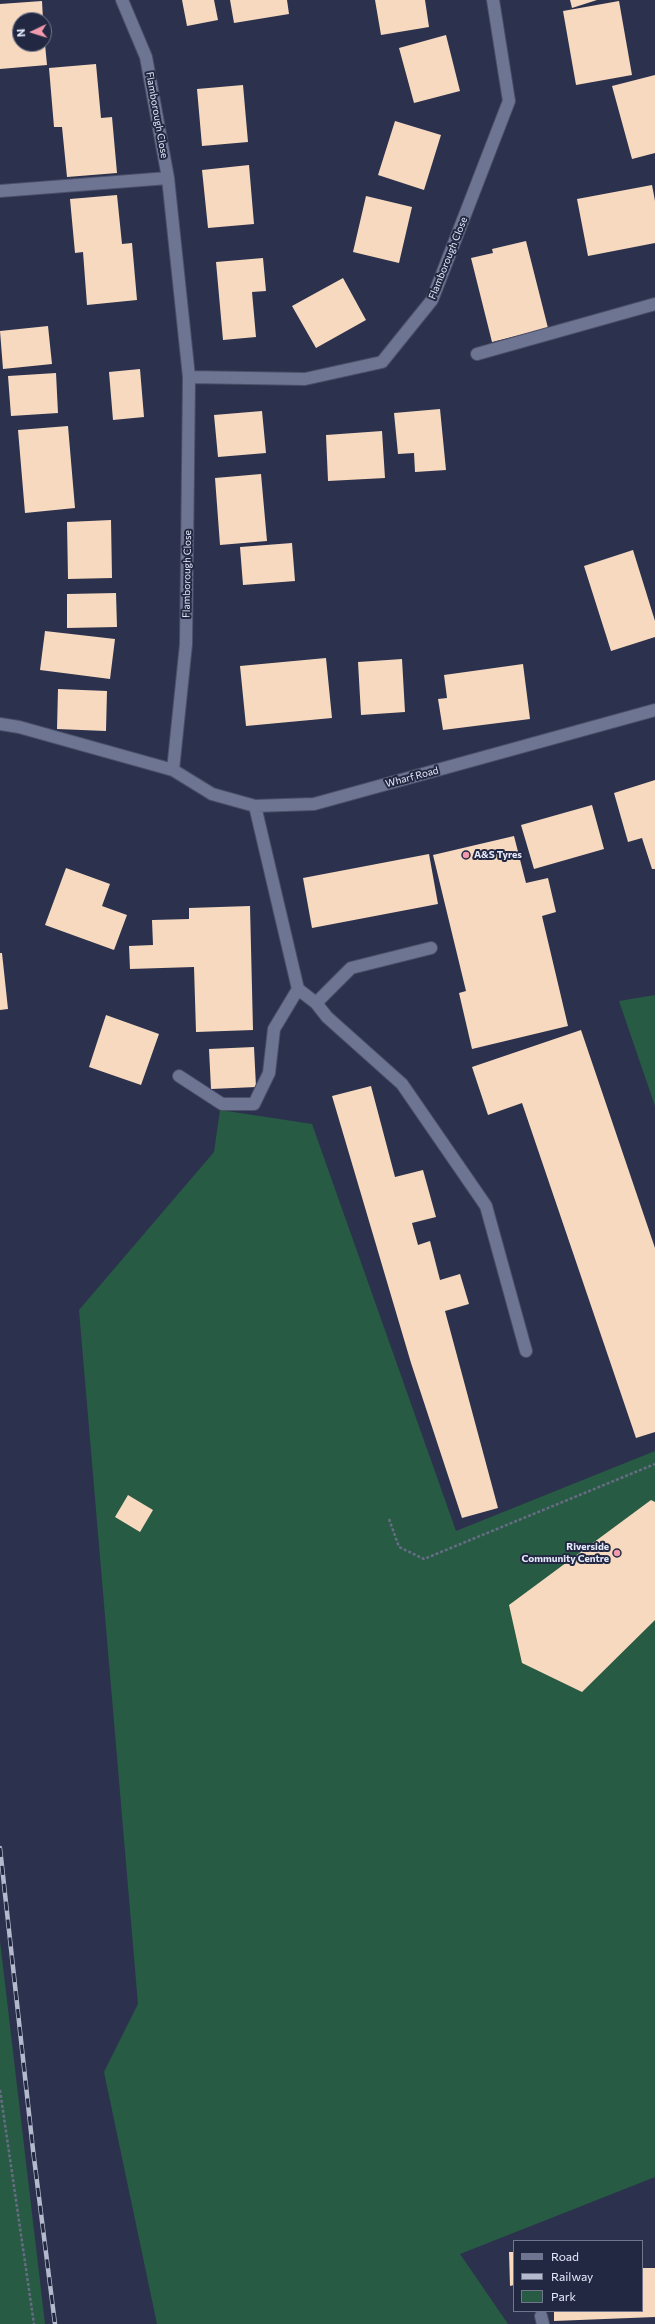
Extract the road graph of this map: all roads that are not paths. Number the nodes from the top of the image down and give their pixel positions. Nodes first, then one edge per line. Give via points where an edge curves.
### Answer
1 (122, 0) edge
2 (492, 0) edge
3 (168, 178) junction
4 (0, 191) edge
5 (655, 304) edge
6 (477, 354) dead end
7 (189, 377) junction
8 (655, 710) edge
9 (0, 724) edge
10 (173, 770) junction
11 (255, 806) junction
12 (431, 948) dead end
13 (298, 989) junction
14 (316, 1003) junction
15 (179, 1076) dead end
16 (526, 1351) dead end

1 - 3 street, Flamborough Close via 146,57
2 - 7 street, Flamborough Close via 509,101 432,300 382,362 305,379
3 - 4 street
3 - 7 street, Flamborough Close
5 - 6 street
7 - 10 street, Flamborough Close via 186,644
8 - 11 street, Wharf Road via 314,804
9 - 10 street, Wharf Road
10 - 11 street, Wharf Road via 212,794
11 - 13 street
12 - 14 street via 351,968
13 - 14 street
13 - 15 street via 274,1029 269,1073 254,1104 222,1104
14 - 16 street via 327,1017 402,1084 486,1206

